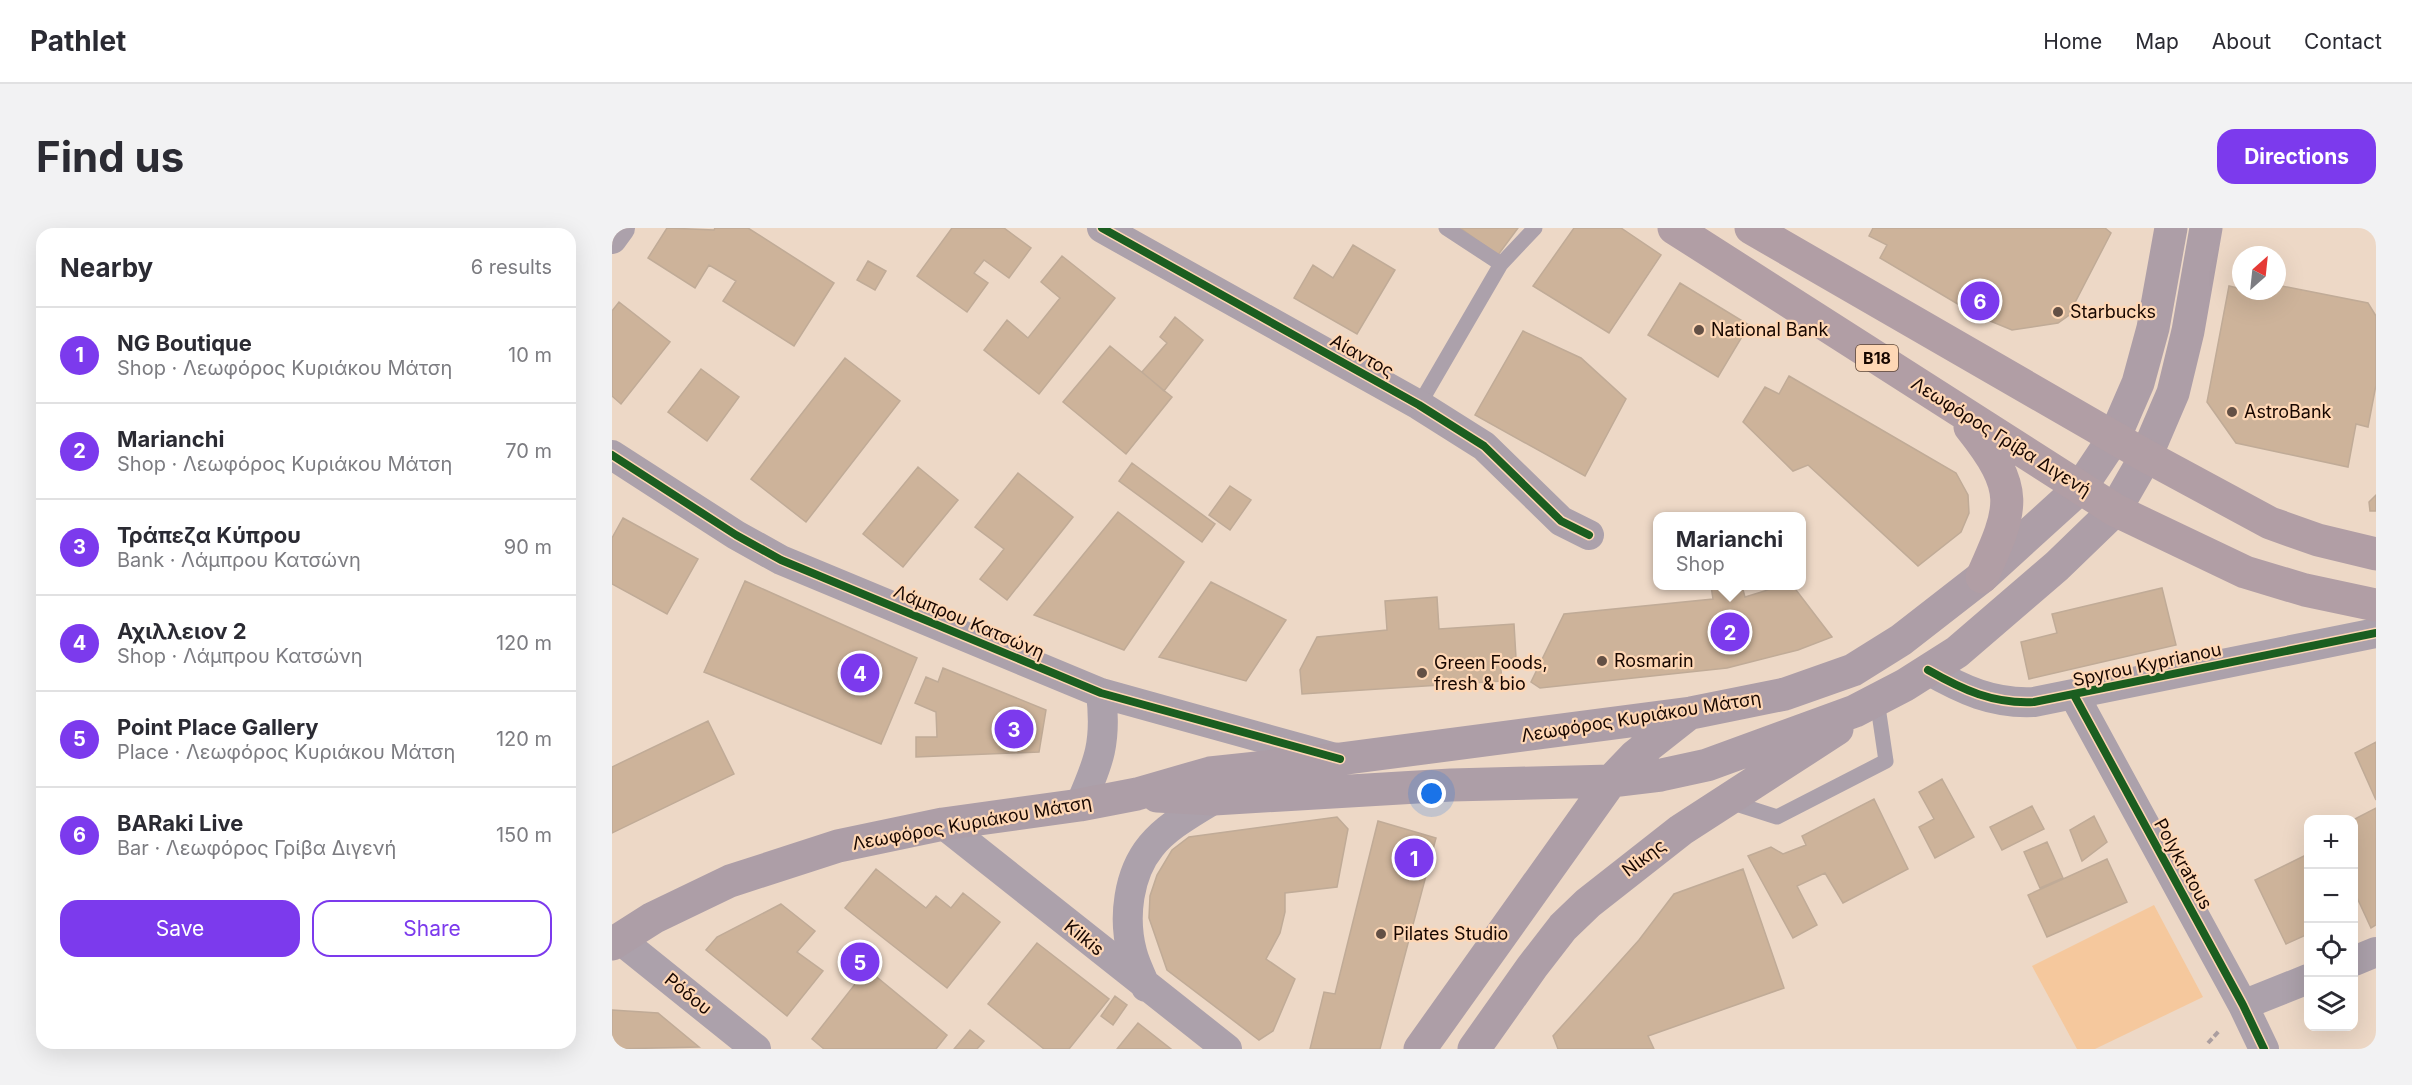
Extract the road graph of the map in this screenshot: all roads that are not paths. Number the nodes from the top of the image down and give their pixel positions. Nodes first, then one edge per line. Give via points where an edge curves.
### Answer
1 (620, 228) edge
2 (1102, 228) edge
3 (1446, 228) edge
4 (1535, 228) edge
5 (1674, 228) edge
6 (1751, 228) edge
7 (2171, 228) edge
8 (2206, 228) edge
9 (612, 239) edge
10 (1501, 264) junction
11 (1419, 405) junction
12 (1956, 409) junction
13 (2115, 436) junction
14 (612, 455) edge
15 (2146, 456) junction
16 (2081, 488) junction
17 (2115, 510) junction
18 (1589, 535) dead end
19 (2376, 554) edge
20 (1982, 578) junction
21 (2376, 605) edge
22 (2376, 633) edge
23 (1928, 670) junction
24 (1101, 693) junction
25 (2074, 695) junction
26 (1866, 705) junction
27 (1691, 712) junction
28 (1340, 759) junction
29 (1611, 781) junction
30 (1137, 794) junction
31 (1214, 799) junction
32 (1726, 801) junction
33 (1080, 806) junction
34 (943, 824) junction
35 (616, 941) edge
36 (2376, 952) edge
37 (2358, 959) edge
38 (2304, 981) edge
39 (1146, 987) junction
40 (2243, 1005) junction
41 (1484, 1043) edge
42 (756, 1049) edge
43 (1227, 1049) edge
44 (1420, 1049) edge
45 (2264, 1049) edge

1 - 9 street
2 - 11 street, Αίαντος
3 - 10 lane
4 - 10 lane
5 - 12 main road, Λεωφόρος Γρίβα Διγενή / B18
6 - 13 main road
7 - 13 main road, Λεωφόρος Κυριάκου Μάτση via 2153,328 2141,372
8 - 15 main road, Λεωφόρος Κυριάκου Μάτση via 2173,393
10 - 11 lane
11 - 18 street, Αίαντος via 1484,446 1561,521
12 - 16 main road, Λεωφόρος Γρίβα Διγενή / B18
12 - 20 main road via 1995,459 2005,483 2001,536
13 - 15 main road
13 - 16 main road, Λεωφόρος Κυριάκου Μάτση
14 - 24 street, Λάμπρου Κατσώνη via 781,560
15 - 17 main road, Λεωφόρος Κυριάκου Μάτση
15 - 19 main road via 2271,523
16 - 17 main road, Λεωφόρος Γρίβα Διγενή / B18
16 - 20 main road, Λεωφόρος Κυριάκου Μάτση
17 - 21 main road, B18 via 2245,572
17 - 23 main road, Λεωφόρος Κυριάκου Μάτση via 2001,615 1957,652
20 - 27 main road, Λεωφόρος Κυριάκου Μάτση via 1901,640 1853,670 1785,694
22 - 25 street, Spyrou Kyprianou
23 - 25 street, Spyrou Kyprianou via 1975,694 2004,703
23 - 26 main road, Λεωφόρος Κυριάκου Μάτση
24 - 28 street, Λάμπρου Κατσώνη
24 - 33 street via 1103,746
25 - 40 street, Polykratous
26 - 29 main road, Λεωφόρος Κυριάκου Μάτση via 1707,765
26 - 32 main road, Νίκης via 1822,740
26 - 32 lane via 1886,761 1777,817
27 - 28 main road, Λεωφόρος Κυριάκου Μάτση
27 - 29 main road via 1635,756
28 - 30 main road, Λεωφόρος Κυριάκου Μάτση via 1210,773
29 - 31 main road, Λεωφόρος Κυριάκου Μάτση via 1430,786
29 - 44 main road
30 - 31 main road, Λεωφόρος Κυριάκου Μάτση
30 - 33 main road, Λεωφόρος Κυριάκου Μάτση
31 - 39 street via 1173,825 1151,845 1138,866 1129,910 1129,935
32 - 41 main road, Νίκης via 1662,844 1587,903 1532,967
33 - 34 main road, Λεωφόρος Κυριάκου Μάτση
34 - 35 main road, Λεωφόρος Κυριάκου Μάτση via 783,862 685,902
34 - 39 street, Kilkis
35 - 42 street, Ρόδου
36 - 37 street
38 - 40 street
39 - 43 street, Kilkis
40 - 45 street, Polykratous

